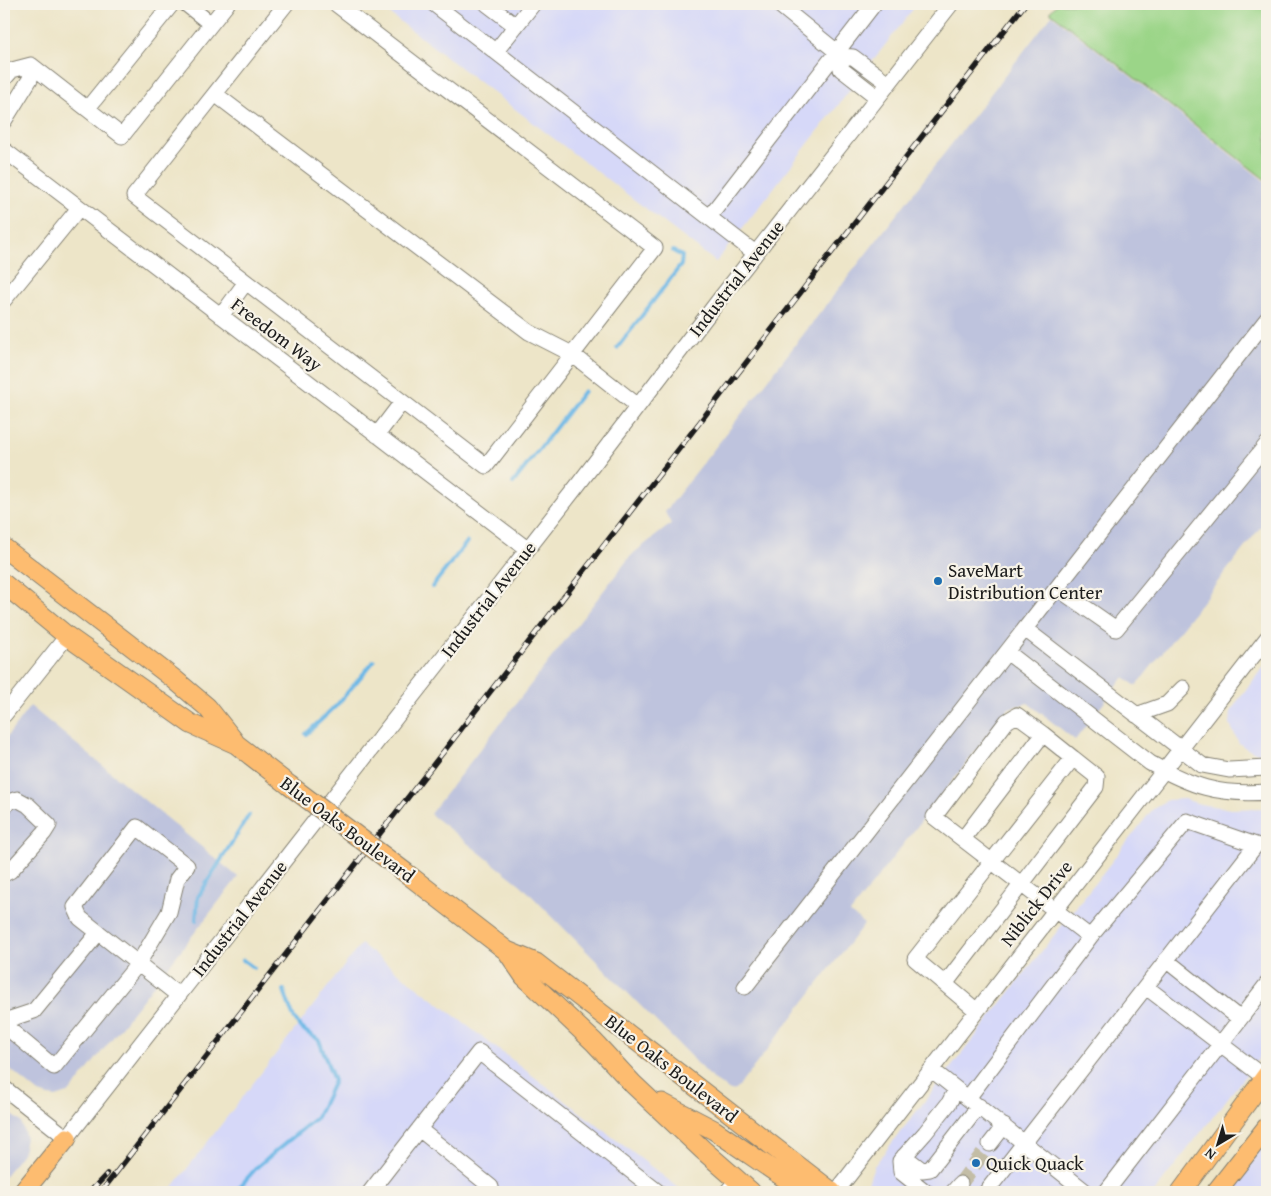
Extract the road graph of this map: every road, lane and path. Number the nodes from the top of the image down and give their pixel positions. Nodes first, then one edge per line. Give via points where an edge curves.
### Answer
1 (172, 4) edge
2 (186, 4) edge
3 (227, 4) edge
4 (286, 4) edge
5 (336, 4) edge
6 (434, 4) edge
7 (487, 4) edge
8 (533, 4) edge
9 (778, 4) edge
10 (874, 4) edge
11 (951, 4) edge
12 (211, 24) junction
13 (516, 26) junction
14 (496, 51) junction
15 (840, 54) junction
16 (31, 65) junction
17 (4, 79) edge
18 (888, 83) junction
19 (215, 94) junction
20 (877, 97) junction
21 (87, 109) junction
22 (4, 122) edge
23 (4, 150) edge
24 (79, 208) junction
25 (709, 217) junction
26 (756, 254) junction
27 (246, 282) junction
28 (4, 300) edge
29 (221, 316) junction
30 (1267, 319) edge
31 (572, 354) junction
32 (402, 402) junction
33 (638, 406) junction
34 (377, 435) junction
35 (1267, 444) edge
36 (4, 548) edge
37 (527, 549) junction
38 (4, 584) edge
39 (1057, 588) junction
40 (1025, 630) junction
41 (67, 636) junction
42 (1267, 638) edge
43 (1007, 652) junction
44 (1183, 688) dead end
45 (4, 715) edge
46 (1136, 715) junction
47 (1043, 734) junction
48 (236, 744) junction
49 (1181, 750) junction
50 (1074, 758) junction
51 (1267, 768) edge
52 (1164, 771) junction
53 (1267, 792) edge
54 (4, 808) edge
55 (963, 839) junction
56 (1262, 843) edge
57 (992, 862) junction
58 (4, 874) edge
59 (1021, 883) junction
60 (1055, 911) junction
61 (98, 933) junction
62 (1090, 937) junction
63 (507, 951) junction
64 (1166, 960) junction
65 (138, 964) junction
66 (945, 984) junction
67 (1267, 984) edge
68 (745, 987) dead end
69 (1146, 987) junction
70 (178, 995) junction
71 (977, 1011) junction
72 (1240, 1019) junction
73 (4, 1021) edge
74 (4, 1025) edge
75 (1220, 1043) junction
76 (932, 1070) junction
77 (1266, 1078) edge
78 (4, 1088) edge
79 (641, 1092) junction
80 (968, 1098) junction
81 (1267, 1112) edge
82 (1004, 1126) junction
83 (1267, 1127) edge
84 (419, 1129) junction
85 (67, 1138) junction
86 (1024, 1142) junction
87 (990, 1144) tunnel mouth
88 (1250, 1149) junction
89 (904, 1156) junction
90 (743, 1190) edge
91 (24, 1192) edge
92 (370, 1192) edge
93 (487, 1192) edge
94 (658, 1192) edge
95 (805, 1192) edge
96 (832, 1192) edge
97 (836, 1192) edge
98 (926, 1192) edge
99 (986, 1192) edge
100 (1086, 1192) edge
101 (1106, 1192) edge
102 (1182, 1192) edge
103 (1216, 1192) edge

1 - 21 street
2 - 12 street
3 - 12 street
4 - 19 street
5 - 31 street via 655,248
6 - 14 street
7 - 13 street
8 - 13 street
9 - 15 street
10 - 15 street
11 - 18 street, Industrial Avenue
12 - 21 street via 122,136
13 - 14 street
14 - 25 street
15 - 18 street via 853,57
15 - 20 street via 842,69
15 - 25 street
16 - 17 street via 12,70
16 - 21 street
16 - 22 street via 30,80
18 - 20 street, Industrial Avenue
19 - 27 street via 134,196
19 - 31 street via 529,332
20 - 26 street, Industrial Avenue
23 - 24 street, Freedom Way
24 - 28 street
24 - 29 street, Freedom Way
25 - 26 street
26 - 33 street, Industrial Avenue
27 - 29 street
27 - 32 street
29 - 34 street, Freedom Way
30 - 39 street
31 - 32 street via 486,466
31 - 33 street
32 - 34 street
33 - 37 street, Industrial Avenue
34 - 37 street, Freedom Way
35 - 39 street via 1116,629
36 - 48 main road, Blue Oaks Boulevard via 174,679 207,707
37 - 70 street, Industrial Avenue
38 - 41 main road, Blue Oaks Boulevard
39 - 40 street
40 - 43 street
40 - 46 street
41 - 45 street
41 - 48 main road, Blue Oaks Boulevard via 191,724
42 - 49 street, Niblick Drive
43 - 52 street
43 - 68 street
44 - 46 street via 1167,704
46 - 49 street
47 - 50 street
47 - 55 street
47 - 55 street via 1017,715 1007,720 934,817
48 - 63 main road, Blue Oaks Boulevard, bridge
49 - 51 street via 1202,765 1214,768
49 - 52 street, Niblick Drive
50 - 57 street
50 - 59 street via 1097,777 1096,787
52 - 53 street via 1218,792
52 - 60 street, Niblick Drive
54 - 58 street via 8,802 17,799 49,825 39,840
55 - 57 street
56 - 62 street via 1187,821
56 - 64 street
57 - 59 street
57 - 66 street via 915,959
59 - 60 street
59 - 66 street
60 - 62 street
60 - 71 street, Niblick Drive
61 - 65 street
61 - 65 street via 80,918 75,907 138,826 187,866 177,879 169,912
61 - 73 street via 34,1011
62 - 80 street
63 - 79 main road, Blue Oaks Boulevard via 524,976
63 - 96 main road, Blue Oaks Boulevard via 536,963
64 - 69 street
64 - 72 street
65 - 70 street
65 - 74 street via 54,1067
66 - 71 street
67 - 72 street
69 - 75 street
69 - 86 street
70 - 85 street, Industrial Avenue
71 - 76 street, Niblick Drive
72 - 75 street
75 - 77 street
75 - 101 street
76 - 80 street
76 - 97 street, Niblick Drive
77 - 102 main road
78 - 85 street
79 - 90 main road, Blue Oaks Boulevard
79 - 95 main road via 714,1130
80 - 82 street
80 - 89 street via 949,1103
80 - 89 street via 930,1169 922,1170
81 - 88 main road via 1248,1139
82 - 86 street
82 - 87 street
83 - 88 main road
84 - 92 street
84 - 93 street via 491,1187
84 - 94 street via 479,1052
85 - 91 main road, Industrial Avenue
86 - 99 street
86 - 100 street
88 - 103 main road
89 - 98 street via 900,1161 901,1172

